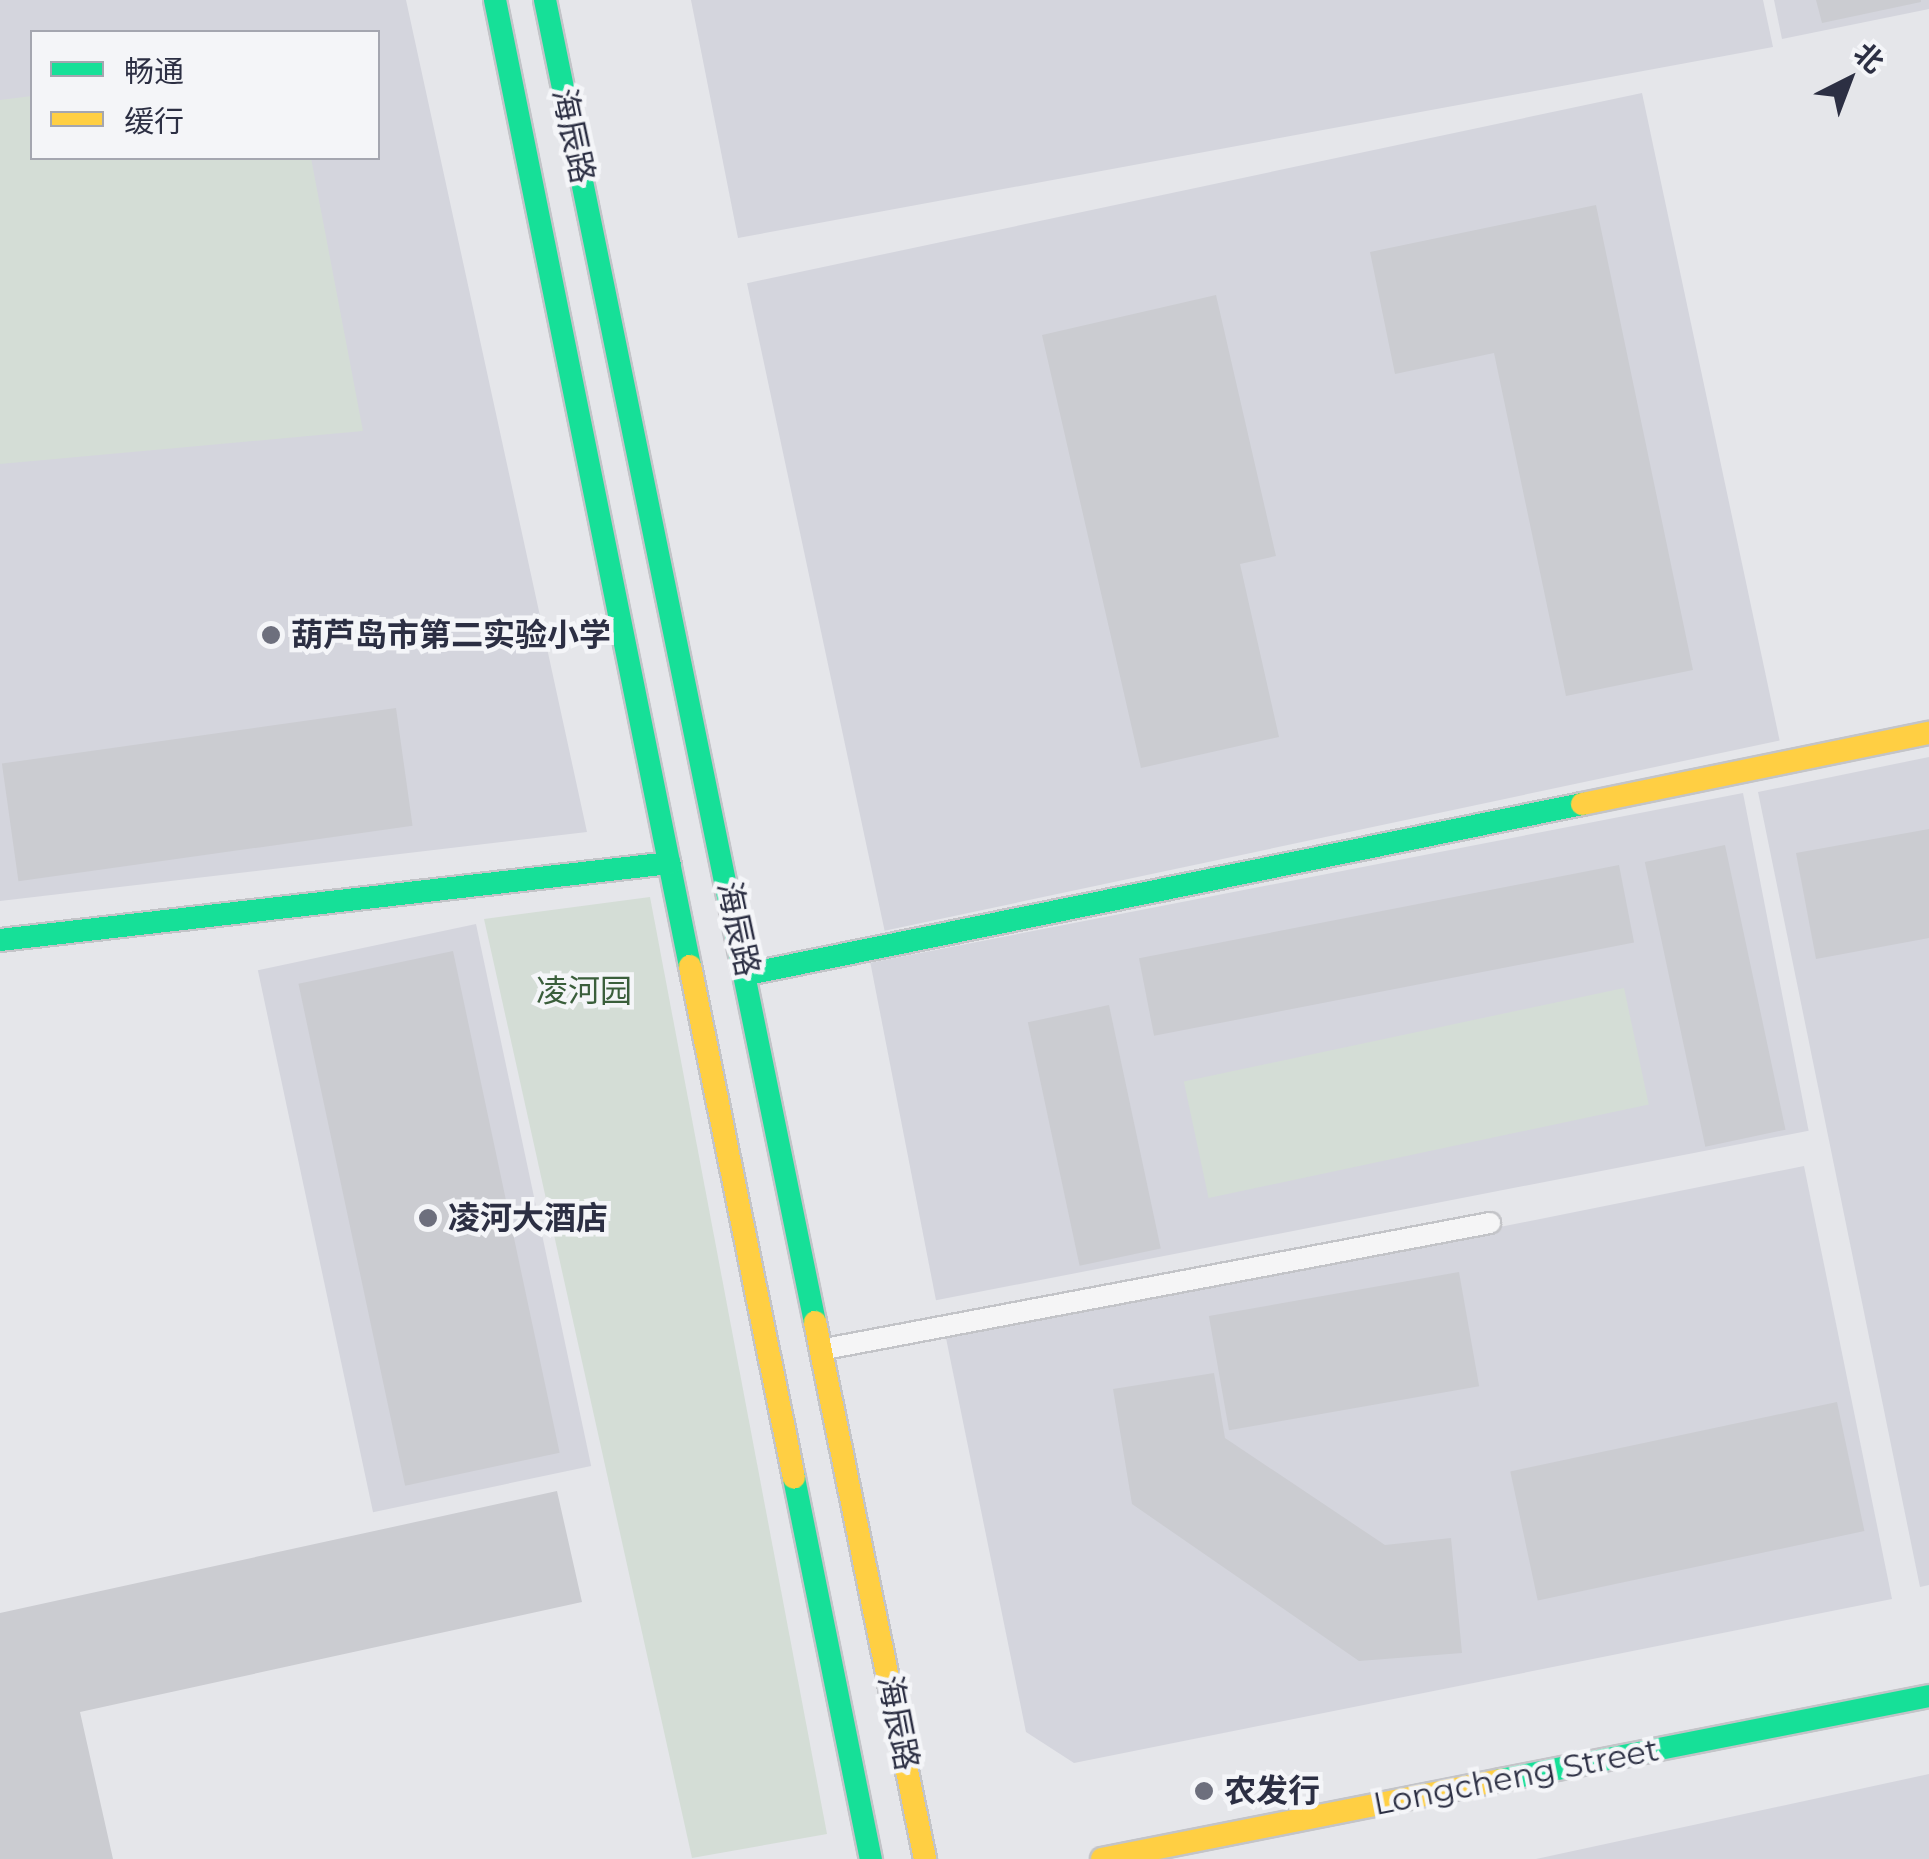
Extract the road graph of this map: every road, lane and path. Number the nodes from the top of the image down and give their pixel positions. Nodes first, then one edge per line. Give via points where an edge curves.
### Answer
1 (495, 0) edge
2 (544, 0) edge
3 (1929, 733) edge
4 (670, 864) junction
5 (0, 940) edge
6 (748, 974) junction
7 (1490, 1223) dead end
8 (823, 1350) junction
9 (1929, 1696) edge
10 (871, 1859) edge
11 (925, 1859) edge
12 (1102, 1859) edge

1 - 4 main road, 海辰路
2 - 6 main road, 海辰路
3 - 6 main road
4 - 5 main road
4 - 10 main road, 海辰路
6 - 8 main road, 海辰路
7 - 8 lane
8 - 11 main road, 海辰路
9 - 12 main road, Longcheng Street

